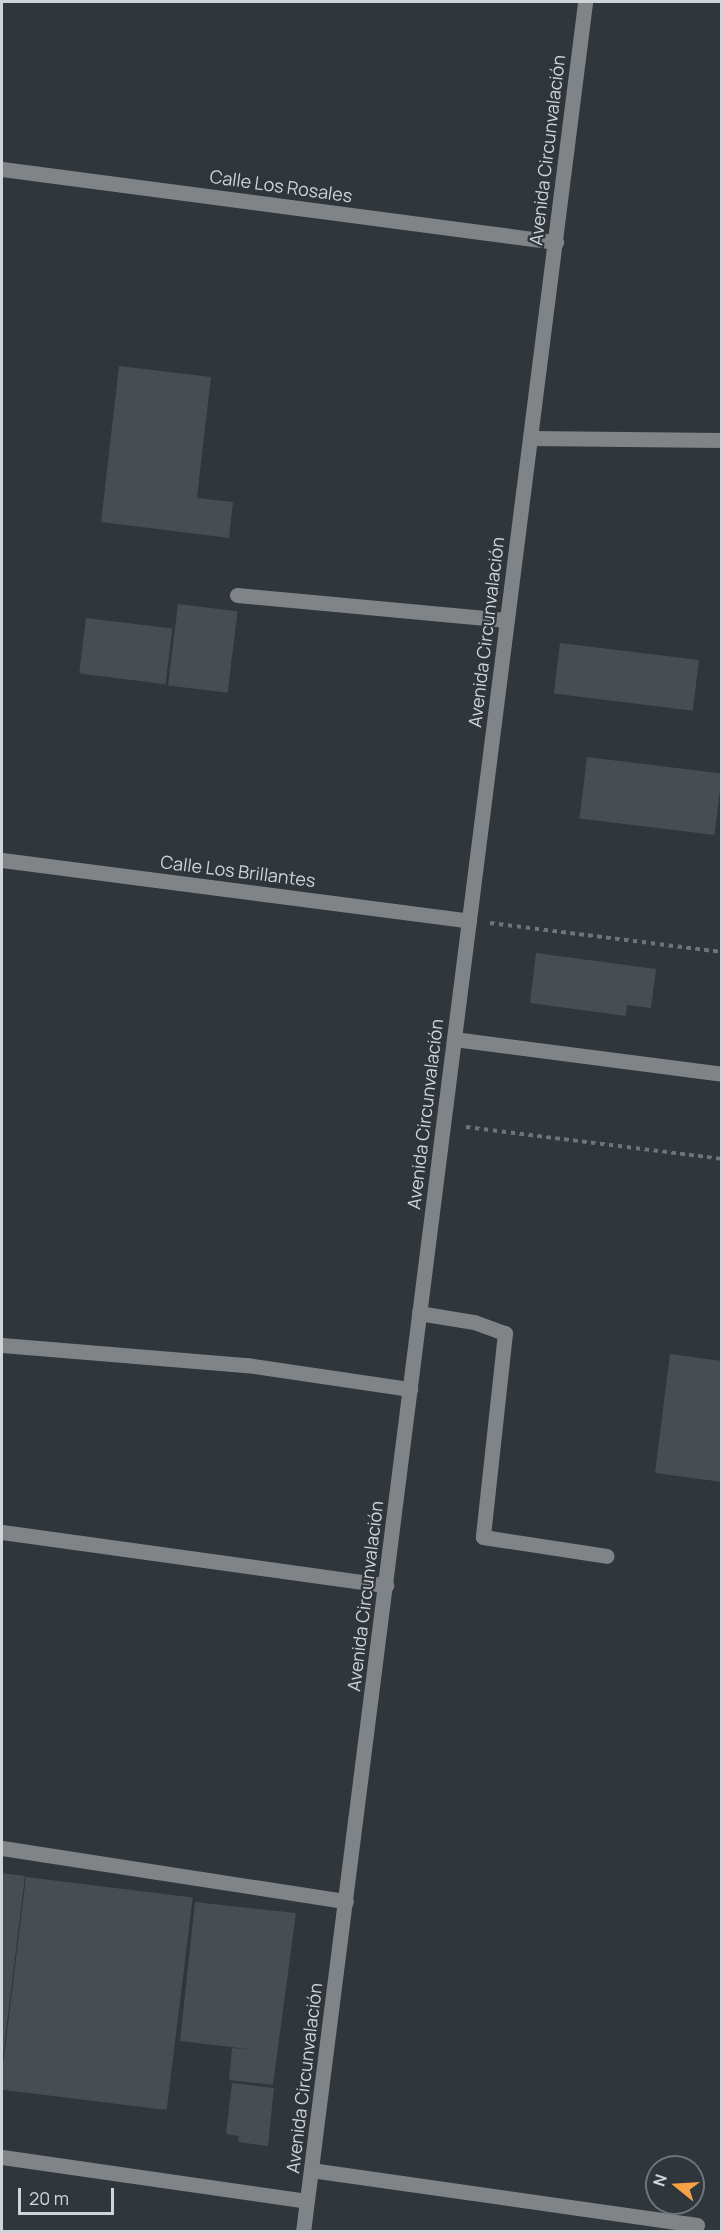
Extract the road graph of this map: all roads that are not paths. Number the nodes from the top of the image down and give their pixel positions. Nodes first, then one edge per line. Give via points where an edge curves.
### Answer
1 (585, 2) edge
2 (2, 169) edge
3 (556, 242) junction
4 (530, 438) junction
5 (722, 440) edge
6 (237, 595) dead end
7 (507, 620) junction
8 (2, 860) edge
9 (469, 921) junction
10 (454, 1039) junction
11 (722, 1074) edge
12 (419, 1313) junction
13 (2, 1345) edge
14 (410, 1389) junction
15 (2, 1533) edge
16 (607, 1556) dead end
17 (386, 1585) junction
18 (2, 1848) edge
19 (346, 1901) junction
20 (2, 2157) edge
21 (311, 2170) junction
22 (308, 2200) junction
23 (697, 2225) dead end
24 (303, 2232) edge

1 - 3 street, Avenida Circunvalación
2 - 3 street, Calle Los Rosales
3 - 4 street, Avenida Circunvalación
4 - 5 street
4 - 7 street, Avenida Circunvalación
6 - 7 street
7 - 9 street, Avenida Circunvalación
8 - 9 street, Calle Los Brillantes
9 - 10 street, Avenida Circunvalación
10 - 11 street
10 - 12 street, Avenida Circunvalación
12 - 14 street, Avenida Circunvalación
12 - 16 street via 474,1322 505,1334 483,1537
13 - 14 street via 247,1365
14 - 17 street, Avenida Circunvalación
15 - 17 street
17 - 19 street, Avenida Circunvalación
18 - 19 street
19 - 21 street, Avenida Circunvalación
20 - 22 street
21 - 22 street, Avenida Circunvalación
21 - 23 street
22 - 24 street, Avenida Circunvalación

